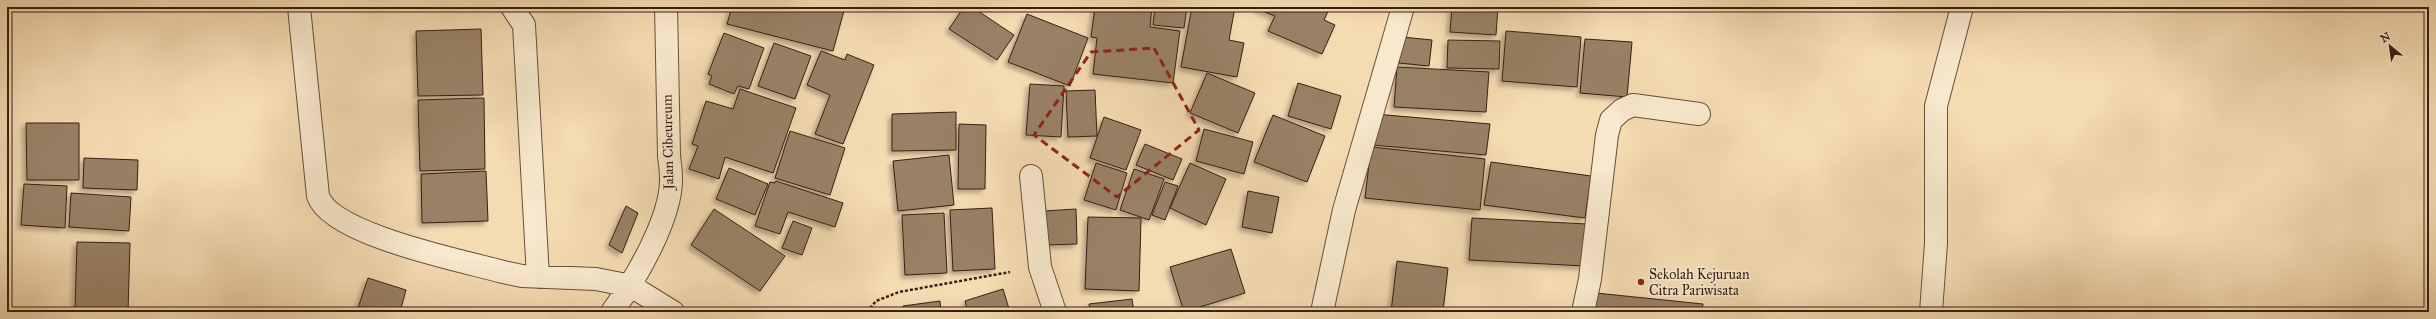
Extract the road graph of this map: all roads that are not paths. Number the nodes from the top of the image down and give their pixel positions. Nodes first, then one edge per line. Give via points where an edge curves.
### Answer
1 (299, 7) edge
2 (512, 7) edge
3 (666, 7) edge
4 (1403, 7) edge
5 (1962, 7) edge
6 (1699, 114) dead end
7 (1031, 176) dead end
8 (538, 277) junction
9 (631, 286) junction
10 (612, 312) edge
11 (673, 312) edge
12 (1055, 312) edge
13 (1322, 312) edge
14 (1583, 312) edge
15 (1931, 312) edge

1 - 8 street via 318,196 326,209 336,217 382,239 503,272
2 - 8 street via 524,25
3 - 9 street, Jalan Cibeureum via 671,179 661,223
4 - 13 street via 1344,210
5 - 15 street via 1936,106 1936,243
6 - 14 street via 1633,105 1622,110 1611,120 1607,135 1590,279
7 - 12 street via 1040,267
8 - 9 street via 596,279
9 - 10 street, Jalan Cibeureum
9 - 11 street

